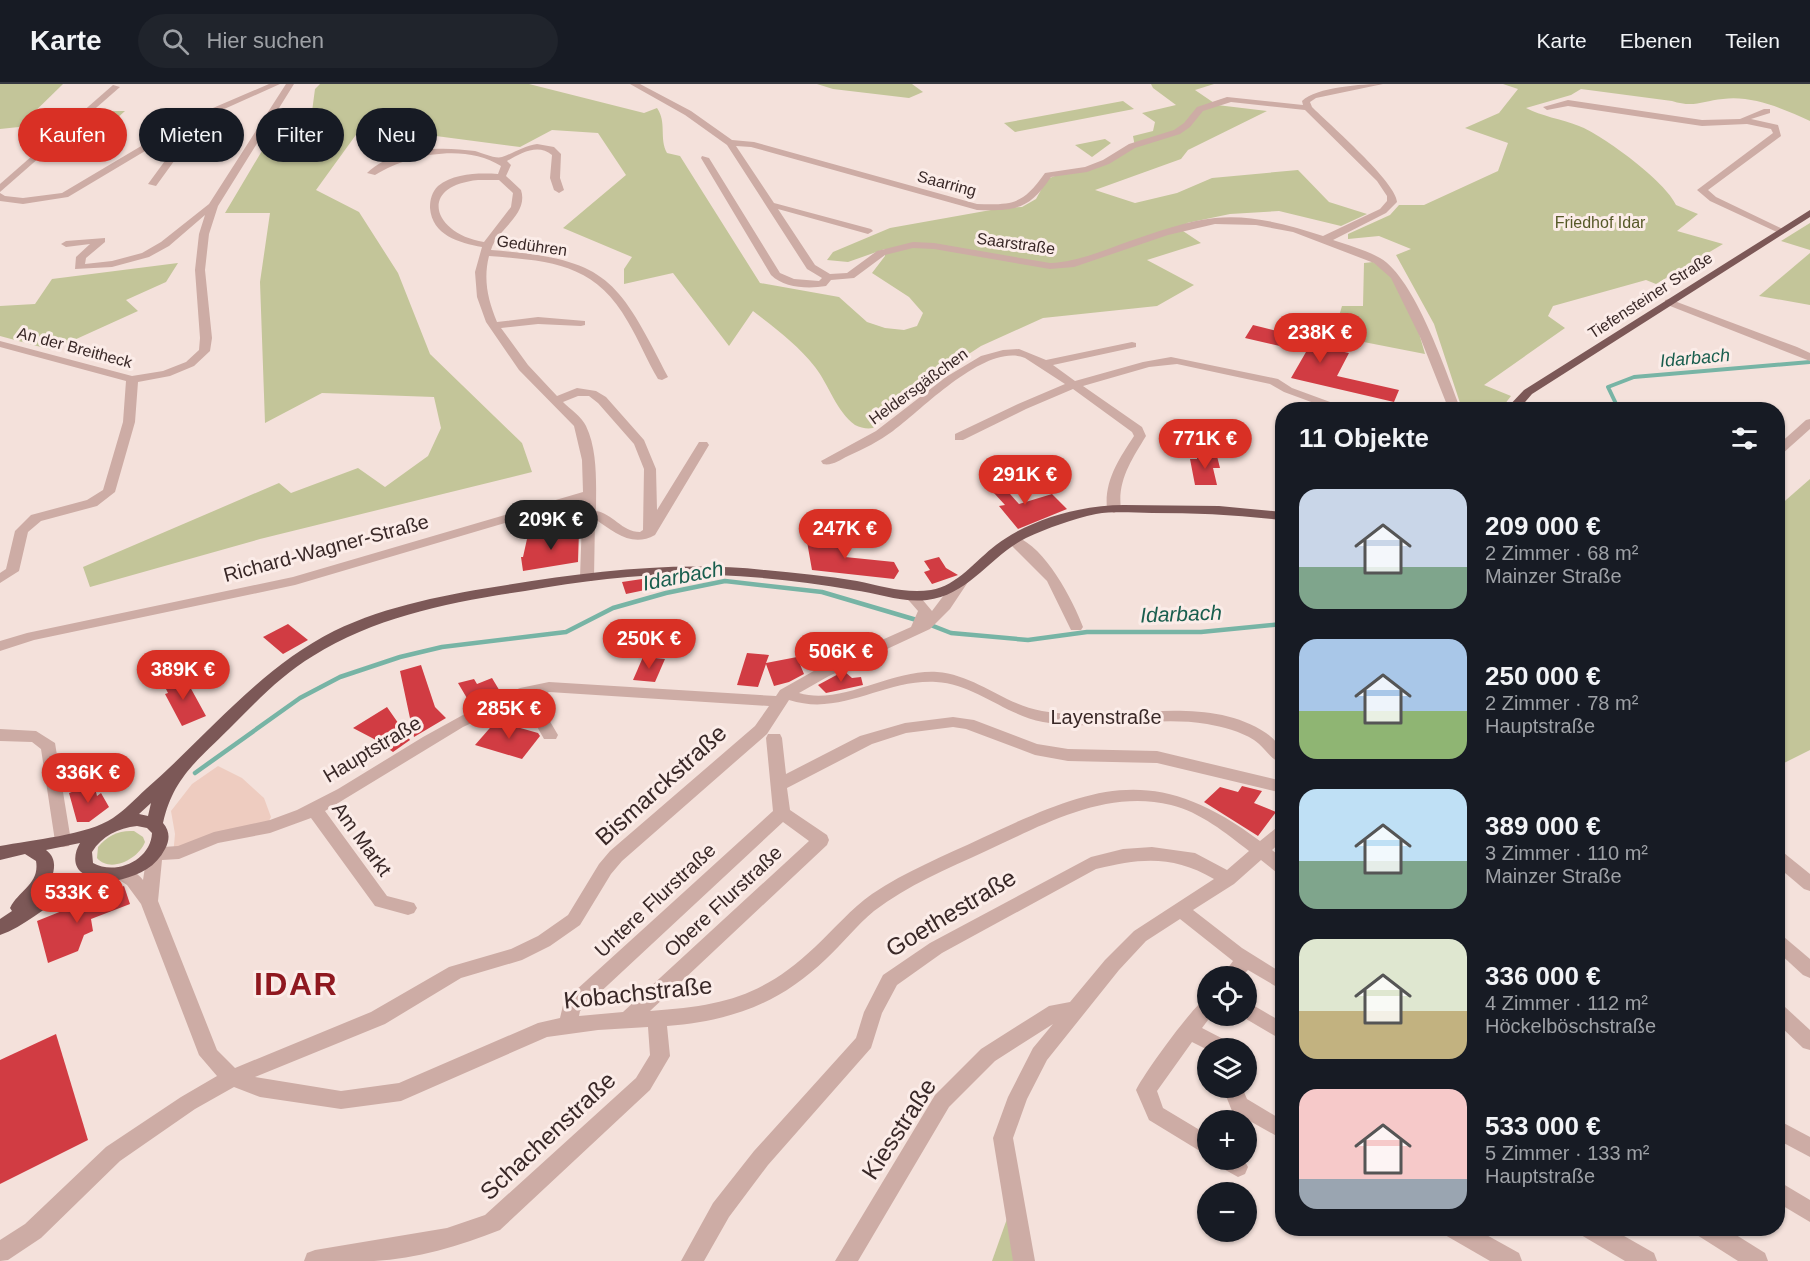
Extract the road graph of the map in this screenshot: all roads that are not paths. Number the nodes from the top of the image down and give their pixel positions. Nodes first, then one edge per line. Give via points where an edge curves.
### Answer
1 (276, 84) edge
2 (290, 84) edge
3 (634, 84) edge
4 (1379, 84) edge
5 (116, 87) dead end
6 (1547, 107) dead end
7 (217, 108) edge
8 (1308, 108) junction
9 (1767, 111) dead end
10 (1741, 120) junction
11 (730, 143) junction
12 (139, 151) edge
13 (705, 158) dead end
14 (501, 161) junction
15 (169, 162) edge
16 (372, 172) dead end
17 (501, 177) junction
18 (153, 184) dead end
19 (0, 189) edge
20 (559, 190) dead end
21 (0, 196) edge
22 (213, 206) junction
23 (772, 207) junction
24 (1810, 213) edge
25 (868, 231) dead end
26 (1782, 231) junction
27 (1326, 239) junction
28 (66, 244) dead end
29 (486, 249) junction
30 (828, 277) junction
31 (1670, 302) junction
32 (581, 323) dead end
33 (494, 326) junction
34 (0, 344) edge
35 (1132, 345) dead end
36 (1810, 358) edge
37 (1044, 364) junction
38 (663, 377) dead end
39 (132, 380) junction
40 (1074, 385) junction
41 (554, 401) junction
42 (1323, 402) edge
43 (1452, 402) edge
44 (1519, 402) edge
45 (1810, 423) edge
46 (959, 437) dead end
47 (703, 445) dead end
48 (1785, 445) edge
49 (827, 461) dead end
50 (589, 494) junction
51 (1114, 509) junction
52 (1275, 515) edge
53 (587, 516) junction
54 (650, 532) junction
55 (1013, 540) junction
56 (0, 579) edge
57 (587, 579) junction
58 (961, 582) junction
59 (911, 595) junction
60 (1076, 627) dead end
61 (917, 628) junction
62 (0, 646) edge
63 (525, 692) junction
64 (782, 698) junction
65 (0, 735) edge
66 (550, 735) dead end
67 (774, 738) dead end
68 (1275, 751) edge
69 (175, 772) junction
70 (779, 785) junction
71 (1275, 785) edge
72 (314, 809) junction
73 (782, 813) junction
74 (119, 822) junction
75 (154, 825) junction
76 (98, 833) junction
77 (1275, 838) edge
78 (63, 841) junction
79 (27, 847) junction
80 (1261, 850) junction
81 (0, 853) edge
82 (154, 853) junction
83 (1275, 861) edge
84 (1785, 864) edge
85 (122, 873) junction
86 (104, 875) junction
87 (1228, 879) junction
88 (1810, 884) edge
89 (149, 901) junction
90 (408, 908) dead end
91 (1180, 910) junction
92 (0, 928) edge
93 (1785, 948) edge
94 (1246, 959) junction
95 (1240, 966) edge
96 (1810, 970) edge
97 (1275, 978) edge
98 (1074, 1010) junction
99 (1257, 1016) edge
100 (629, 1019) junction
101 (1197, 1019) edge
102 (1785, 1019) edge
103 (657, 1020) junction
104 (568, 1024) junction
105 (1275, 1028) edge
106 (1188, 1030) junction
107 (1203, 1038) edge
108 (1810, 1042) edge
109 (232, 1078) junction
110 (1236, 1098) edge
111 (1275, 1126) edge
112 (1785, 1133) edge
113 (1197, 1140) edge
114 (1810, 1148) edge
115 (1785, 1196) edge
116 (1810, 1212) edge
117 (1467, 1236) edge
118 (1602, 1236) edge
119 (1718, 1236) edge
120 (0, 1252) edge
121 (315, 1261) edge
122 (692, 1261) edge
123 (846, 1261) edge
124 (1024, 1261) edge
125 (1511, 1261) edge
126 (1646, 1261) edge
127 (1757, 1261) edge

1 - 7 street
2 - 22 street, An der Breitheck
3 - 11 street via 688,113
4 - 8 street via 1313,96 1306,100
5 - 19 street
6 - 10 street via 1568,103 1702,123
8 - 11 street, Saarring via 1219,101 1200,109 1177,132 1132,146 1087,169 1048,175 1033,198 1002,208 977,207 751,144
8 - 27 street via 1380,179 1392,196 1392,202 1383,211
9 - 10 street
10 - 26 street via 1771,126 1778,134 1707,184 1702,192
11 - 23 street
12 - 21 street via 65,195 23,201 2,200
13 - 30 street, Saarstraße via 776,275 805,284 822,284
14 - 16 street via 467,153 430,151 395,158
14 - 17 street via 506,165
14 - 20 street via 531,147 553,149 557,154 555,178
15 - 18 street
17 - 29 street via 514,187 519,199
17 - 29 street via 460,180 444,187 435,198 437,220 444,230
22 - 28 street via 193,218 164,245 106,266 79,267 81,256 101,240
22 - 39 street, An der Breitheck via 201,249 204,351 190,364 166,374
23 - 25 street
23 - 30 street via 811,267
24 - 26 main road, Tiefensteiner Straße
26 - 31 main road, Tiefensteiner Straße
27 - 30 street, Saarstraße via 1256,222 1215,222 1165,233 1070,265 1050,266 913,245 880,253 850,276
27 - 43 street, Saarstraße via 1378,261 1395,276 1426,337
29 - 33 street via 479,286
29 - 38 street, Gedühren via 573,265 595,276 626,309
31 - 36 street
31 - 44 main road, Tiefensteiner Straße via 1528,392
32 - 33 street via 555,320
33 - 41 street via 518,363
34 - 39 street, An der Breitheck
35 - 37 street
37 - 40 street, Heldersgäßchen
37 - 49 street, Heldersgäßchen via 1019,352 981,360 886,431
39 - 56 street via 130,424 110,492 92,503 36,518 22,531 12,571
40 - 42 street via 1165,360 1274,381
40 - 46 street
40 - 51 street, Heldersgäßchen via 1140,434 1123,464 1113,496
41 - 50 street via 580,425 585,437
41 - 54 street via 577,392 592,393 640,444 650,469
45 - 48 street
47 - 54 street
50 - 53 street
50 - 62 street, Richard-Wagner-Straße via 295,581
51 - 52 main road
51 - 55 main road via 1073,517
53 - 54 street via 598,515 637,538
53 - 57 street
55 - 58 main road via 992,553
55 - 60 street via 1040,561 1057,581
57 - 59 main road via 657,570 701,570 781,576
57 - 69 main road via 458,597 398,612 341,634 280,671
58 - 59 main road via 940,594
58 - 61 street via 939,613
59 - 61 street via 924,608
61 - 64 street via 808,679
63 - 64 street, Hauptstraße via 549,687
63 - 66 street
63 - 72 street, Hauptstraße via 475,713
64 - 68 street, Layenstraße via 815,701 936,676 968,684 1036,716 1095,721 1168,716 1224,722 1258,735
64 - 109 street, Bismarckstraße via 761,730 616,856 574,920 544,941 516,956 456,972 378,1018
65 - 78 street via 36,737 48,747
67 - 70 street
69 - 74 main road
69 - 75 main road via 159,804
70 - 71 street via 866,740 905,728 953,722 1035,749 1068,755 1157,757
70 - 73 street
72 - 82 street, Hauptstraße via 266,827 214,838 172,856
72 - 90 street, Am Markt via 381,902
73 - 100 street, Obere Flurstraße via 821,840
73 - 104 street, Untere Flurstraße via 571,1007
74 - 75 main road via 137,820
74 - 76 main road
75 - 82 main road via 161,837
76 - 78 main road
76 - 86 main road via 82,858 87,869
77 - 80 street
78 - 79 main road
79 - 81 main road
79 - 92 main road via 44,857 44,880
80 - 83 street
80 - 87 street
80 - 103 street, Kobachstraße via 1196,809 1170,799 1132,796 1067,808 917,875 865,909 784,985 755,1000 729,1009
82 - 85 main road
82 - 89 street, Kobachstraße
84 - 88 street
85 - 86 main road
85 - 89 street, Kobachstraße
86 - 92 main road via 57,892
87 - 91 street
87 - 122 street, Goethestraße via 1195,860 1152,854 1091,864 936,948 890,980 873,1012 864,1042 761,1158 721,1210
89 - 109 street, Kobachstraße via 209,1055
91 - 94 street
91 - 98 street via 1140,936
93 - 96 street
94 - 95 street
94 - 97 street
98 - 123 street, Kiesstraße via 1056,1012 988,1055 942,1101
98 - 124 street via 1040,1054 1018,1096 1003,1138
99 - 105 street
100 - 103 street, Kobachstraße
100 - 104 street, Kobachstraße
101 - 106 street
102 - 108 street
103 - 121 street, Schachenstraße via 660,1056 643,1084 492,1223 447,1238
104 - 109 street, Kobachstraße via 545,1029 400,1092 341,1100 260,1088
106 - 107 street
106 - 113 street via 1146,1090 1156,1114
109 - 120 street, Bismarckstraße via 112,1154 33,1231
110 - 111 street via 1239,1105
112 - 114 street
115 - 116 street
117 - 125 street
118 - 126 street
119 - 127 street

